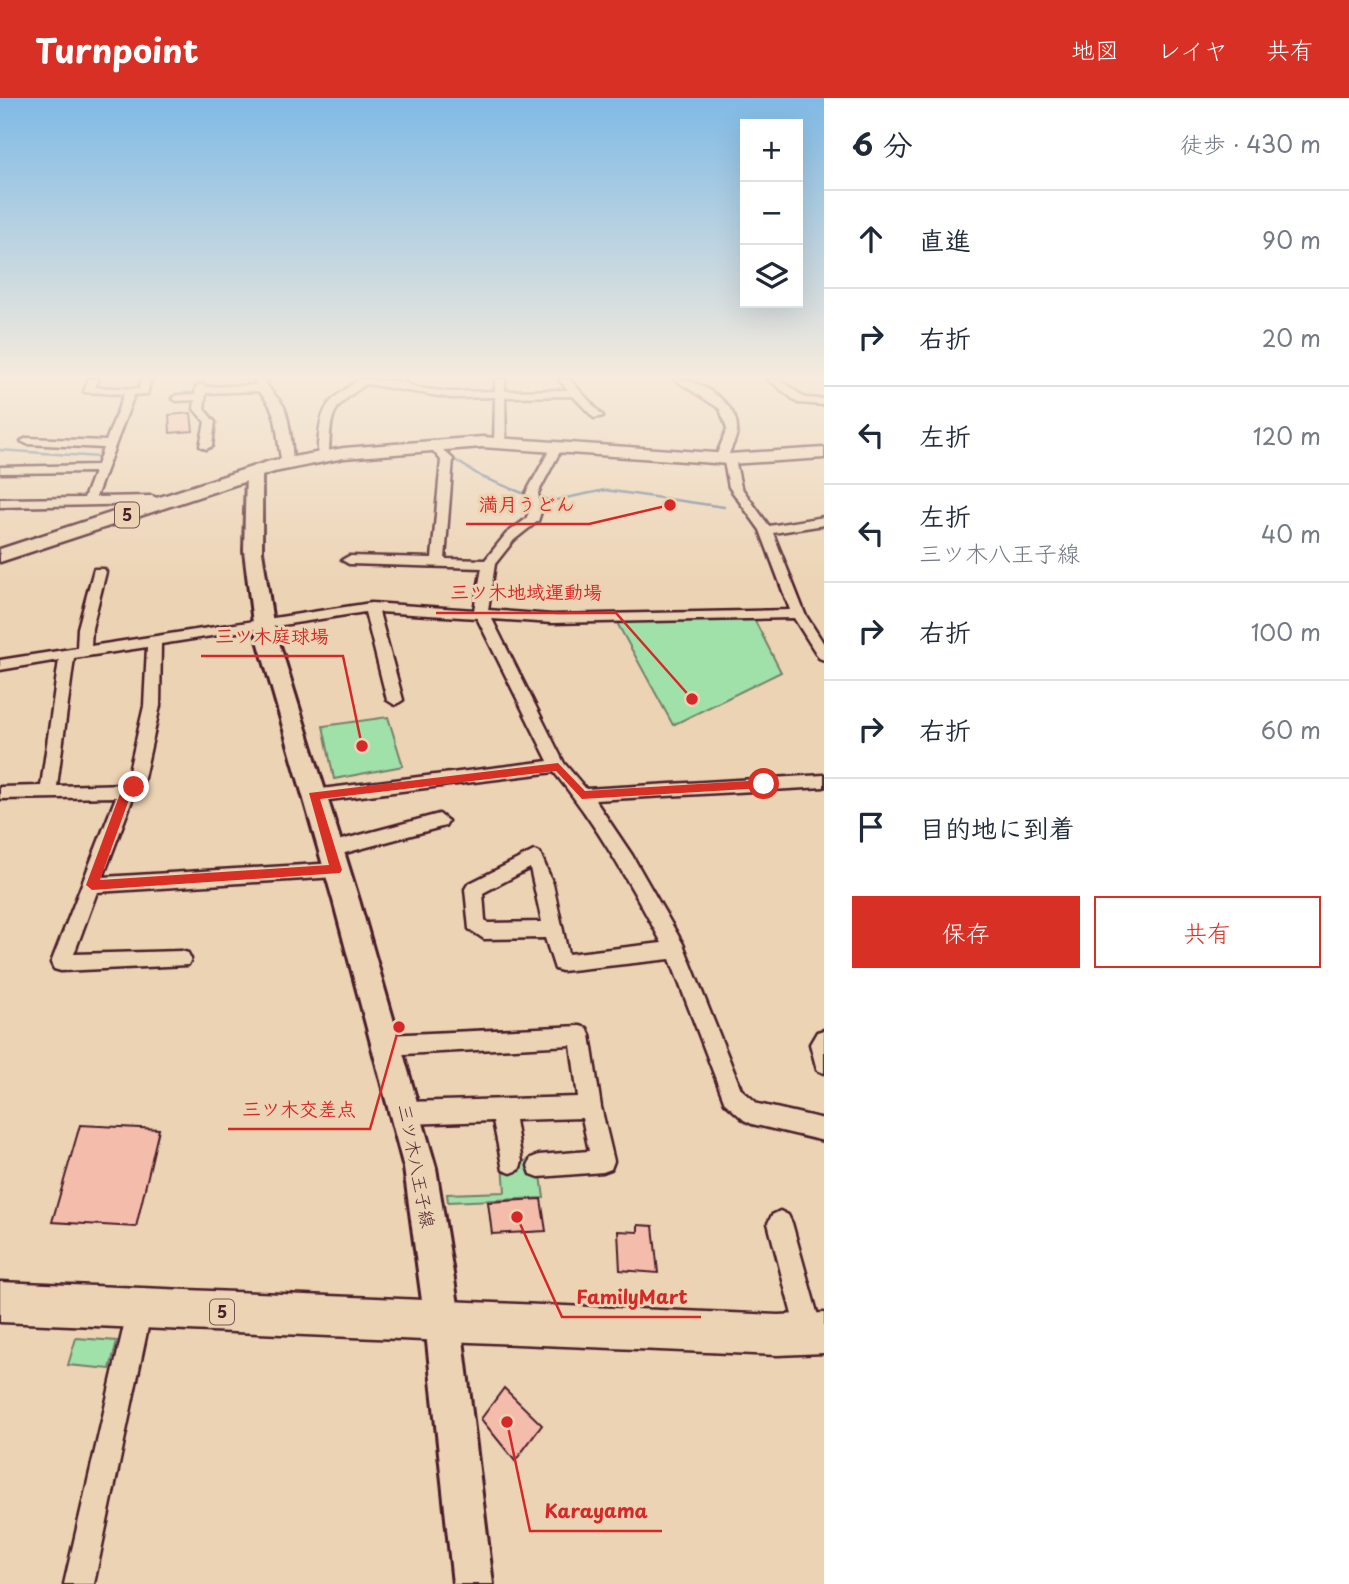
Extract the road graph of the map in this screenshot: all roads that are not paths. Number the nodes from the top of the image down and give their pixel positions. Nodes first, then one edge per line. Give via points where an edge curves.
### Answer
1 (109, 448) edge
2 (285, 448) edge
3 (323, 448) edge
4 (390, 448) edge
5 (437, 448) edge
6 (556, 448) edge
7 (588, 448) edge
8 (727, 448) edge
9 (824, 453) edge
10 (323, 455) junction
11 (725, 459) junction
12 (288, 463) junction
13 (101, 468) junction
14 (0, 470) edge
15 (254, 473) junction
16 (89, 501) junction
17 (0, 503) edge
18 (161, 504) junction
19 (824, 521) edge
20 (766, 530) junction
21 (0, 556) edge
22 (349, 560) dead end
23 (438, 560) junction
24 (489, 564) junction
25 (99, 572) dead end
26 (371, 607) junction
27 (798, 614) junction
28 (482, 617) junction
29 (263, 623) junction
30 (154, 642) junction
31 (84, 652) junction
32 (66, 655) junction
33 (824, 655) edge
34 (0, 665) edge
35 (395, 700) dead end
36 (558, 766) junction
37 (824, 781) edge
38 (127, 791) junction
39 (0, 793) edge
40 (48, 794) junction
41 (582, 795) junction
42 (313, 796) junction
43 (439, 821) dead end
44 (333, 860) junction
45 (92, 885) junction
46 (552, 930) junction
47 (676, 950) junction
48 (181, 959) dead end
49 (824, 1039) edge
50 (386, 1045) junction
51 (824, 1063) edge
52 (590, 1107) junction
53 (502, 1110) junction
54 (407, 1113) junction
55 (824, 1130) edge
56 (511, 1162) dead end
57 (540, 1166) dead end
58 (780, 1223) dead end
59 (0, 1302) edge
60 (140, 1308) junction
61 (443, 1323) junction
62 (817, 1334) edge
63 (79, 1584) edge
64 (473, 1584) edge

1 - 13 street
2 - 12 street
3 - 10 street
4 - 10 main road, 5
5 - 23 street via 447,459
6 - 24 street via 532,493 532,521 510,537
7 - 11 main road, 5
8 - 11 street
9 - 11 main road, 5
10 - 12 main road, 5
11 - 20 street via 736,487
12 - 15 main road, 5
13 - 14 street
13 - 16 street
15 - 18 main road, 5
15 - 29 main road, 三ツ木八王子線 via 253,551
16 - 17 street
16 - 18 street via 152,500
18 - 21 main road, 5
19 - 20 street
20 - 27 street
22 - 23 street
23 - 24 street
24 - 28 street
25 - 31 street
26 - 28 street
26 - 29 street
26 - 35 street
27 - 28 street via 552,620
27 - 33 street
28 - 36 street
29 - 30 street
29 - 42 main road, 三ツ木八王子線
30 - 31 street
30 - 38 street via 152,706 134,787
31 - 32 street
32 - 34 street
32 - 40 street
36 - 41 street
36 - 42 street
37 - 41 street
38 - 40 street
38 - 45 street
39 - 40 street
41 - 47 street via 626,860
42 - 44 main road, 三ツ木八王子線
43 - 44 street
44 - 45 street
44 - 50 main road, 三ツ木八王子線
45 - 48 street via 61,963
46 - 46 street via 548,895 534,858 474,889 476,923 484,931
46 - 47 street via 562,963
47 - 55 street via 733,1096 751,1113
49 - 51 street via 820,1044
50 - 52 street via 580,1035
50 - 54 main road, 三ツ木八王子線
52 - 53 street
52 - 57 street via 603,1161
53 - 54 street
53 - 56 street
54 - 61 main road, 三ツ木八王子線 via 420,1168
58 - 62 street
59 - 60 main road, 5
60 - 61 main road, 5
60 - 63 street
61 - 62 main road, 5
61 - 64 main road, 三ツ木八王子線

